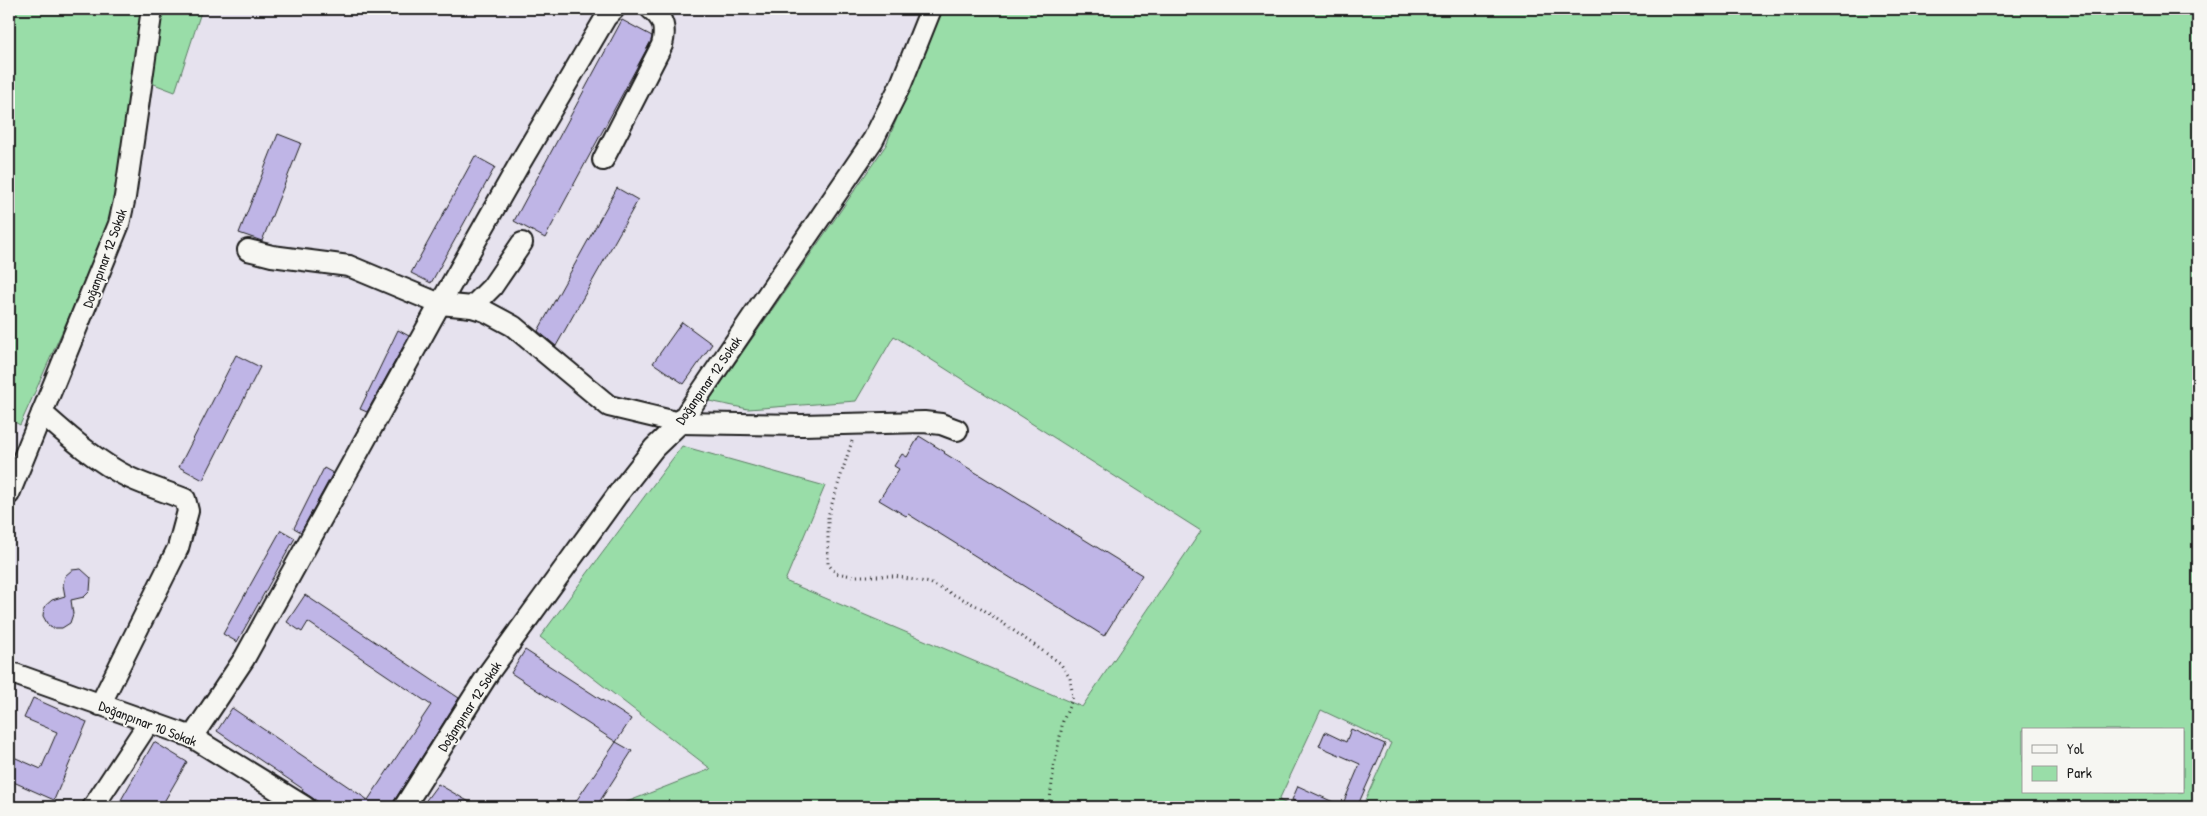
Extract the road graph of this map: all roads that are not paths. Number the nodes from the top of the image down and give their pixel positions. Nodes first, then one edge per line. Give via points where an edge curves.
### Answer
1 (152, 9) edge
2 (614, 9) edge
3 (651, 9) edge
4 (932, 9) edge
5 (603, 160) dead end
6 (522, 243) dead end
7 (248, 250) dead end
8 (440, 304) junction
9 (472, 307) junction
10 (42, 413) junction
11 (680, 423) junction
12 (957, 430) dead end
13 (9, 494) edge
14 (9, 672) edge
15 (100, 705) junction
16 (149, 722) junction
17 (192, 737) junction
18 (295, 804) edge
19 (93, 807) edge
20 (404, 807) edge

1 - 10 lane, Doğanpınar 12 Sokak via 119,224
2 - 8 lane via 606,17
3 - 5 lane via 664,26 662,45
4 - 11 lane, Doğanpınar 12 Sokak via 901,84 873,140
6 - 9 lane via 492,287
7 - 8 lane via 350,266
8 - 9 lane
8 - 17 lane via 244,659
9 - 11 lane via 513,326 609,406
10 - 13 lane, Doğanpınar 12 Sokak
10 - 15 lane via 80,446 115,470 185,499 188,511 178,548
11 - 12 lane via 924,422
11 - 20 lane, Doğanpınar 12 Sokak via 654,448 618,494 490,671
14 - 15 lane, Doğanpınar 10 Sokak
15 - 16 lane, Doğanpınar 10 Sokak
16 - 17 lane, Doğanpınar 10 Sokak
16 - 19 lane
17 - 18 lane, Doğanpınar 10 Sokak

